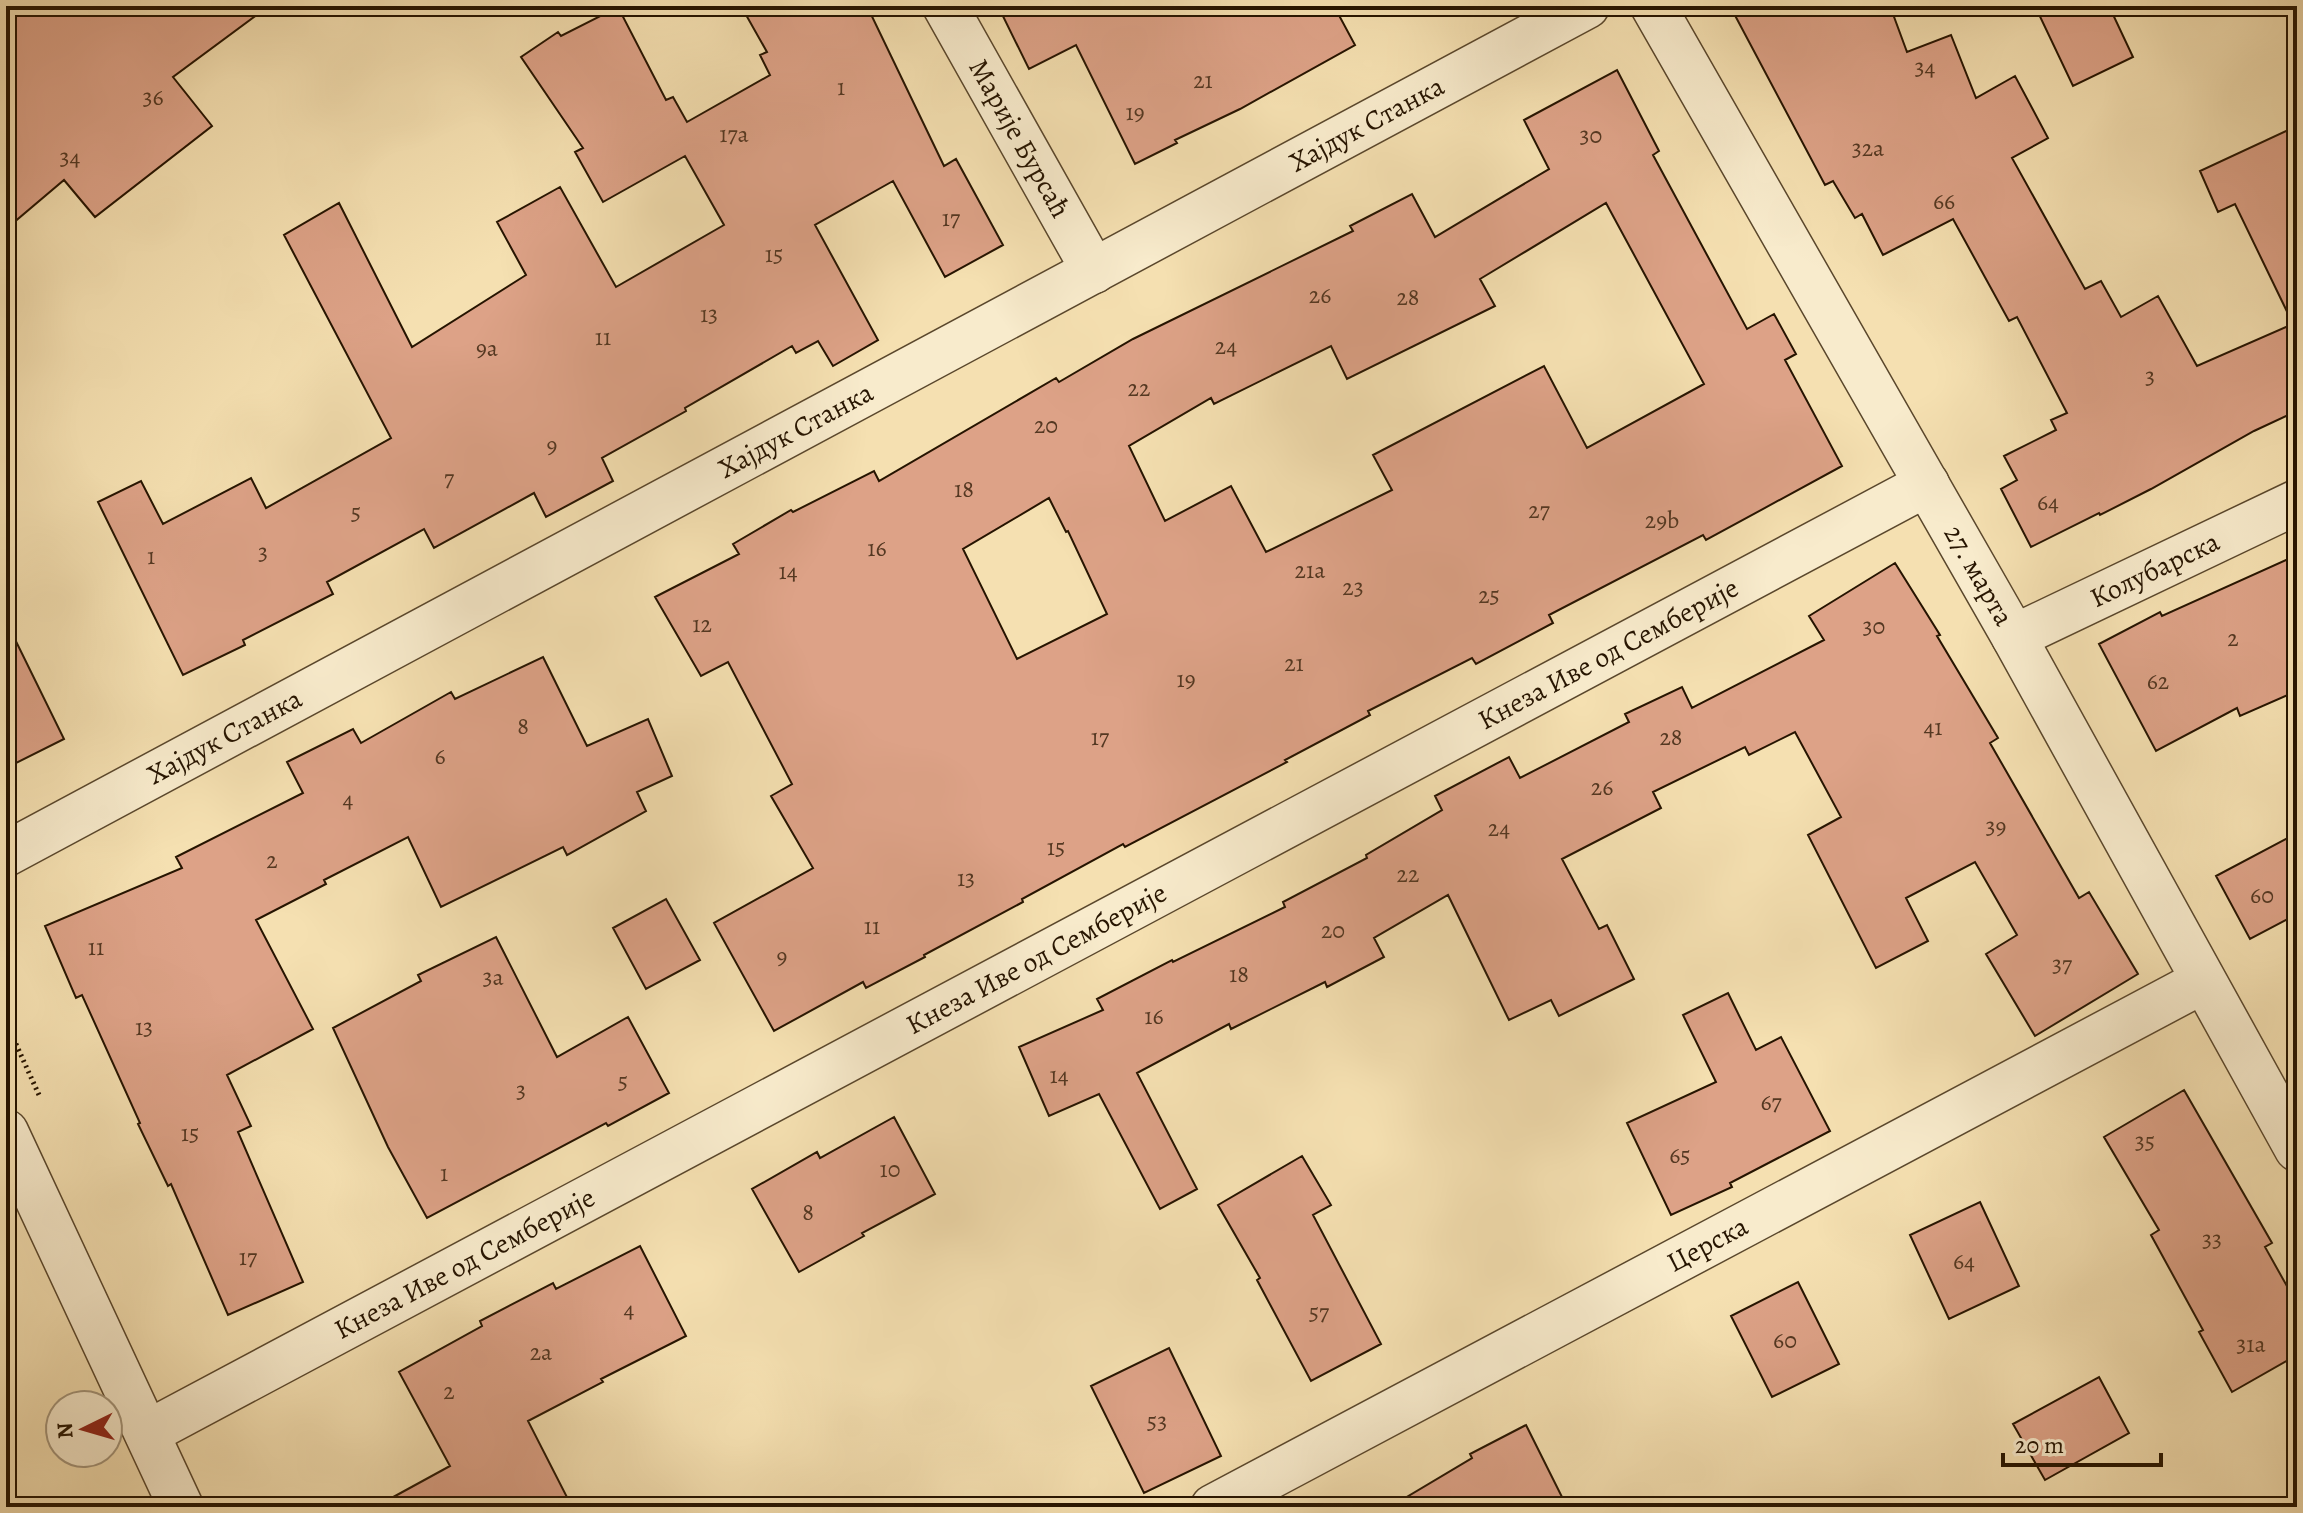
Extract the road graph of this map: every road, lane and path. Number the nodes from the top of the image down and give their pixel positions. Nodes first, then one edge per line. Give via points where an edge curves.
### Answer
1 (945, 6) edge
2 (1587, 6) edge
3 (1653, 6) edge
4 (1094, 271) junction
5 (1927, 484) junction
6 (2297, 502) edge
7 (2014, 637) junction
8 (6, 854) edge
9 (2203, 981) junction
10 (6, 1132) edge
11 (2297, 1149) edge
12 (147, 1433) junction
13 (181, 1507) edge
14 (1213, 1507) edge

1 - 4 street, Марије Бурсаћ
2 - 4 street, Хајдук Станка
3 - 5 street, 27. марта
4 - 8 street, Хајдук Станка
5 - 7 street, 27. марта
5 - 12 street, Кнеза Иве од Семберије
6 - 7 street, Колубарска
7 - 9 street, 27. марта
9 - 11 street, 27. марта
9 - 14 street, Церска
10 - 12 street
12 - 13 street

